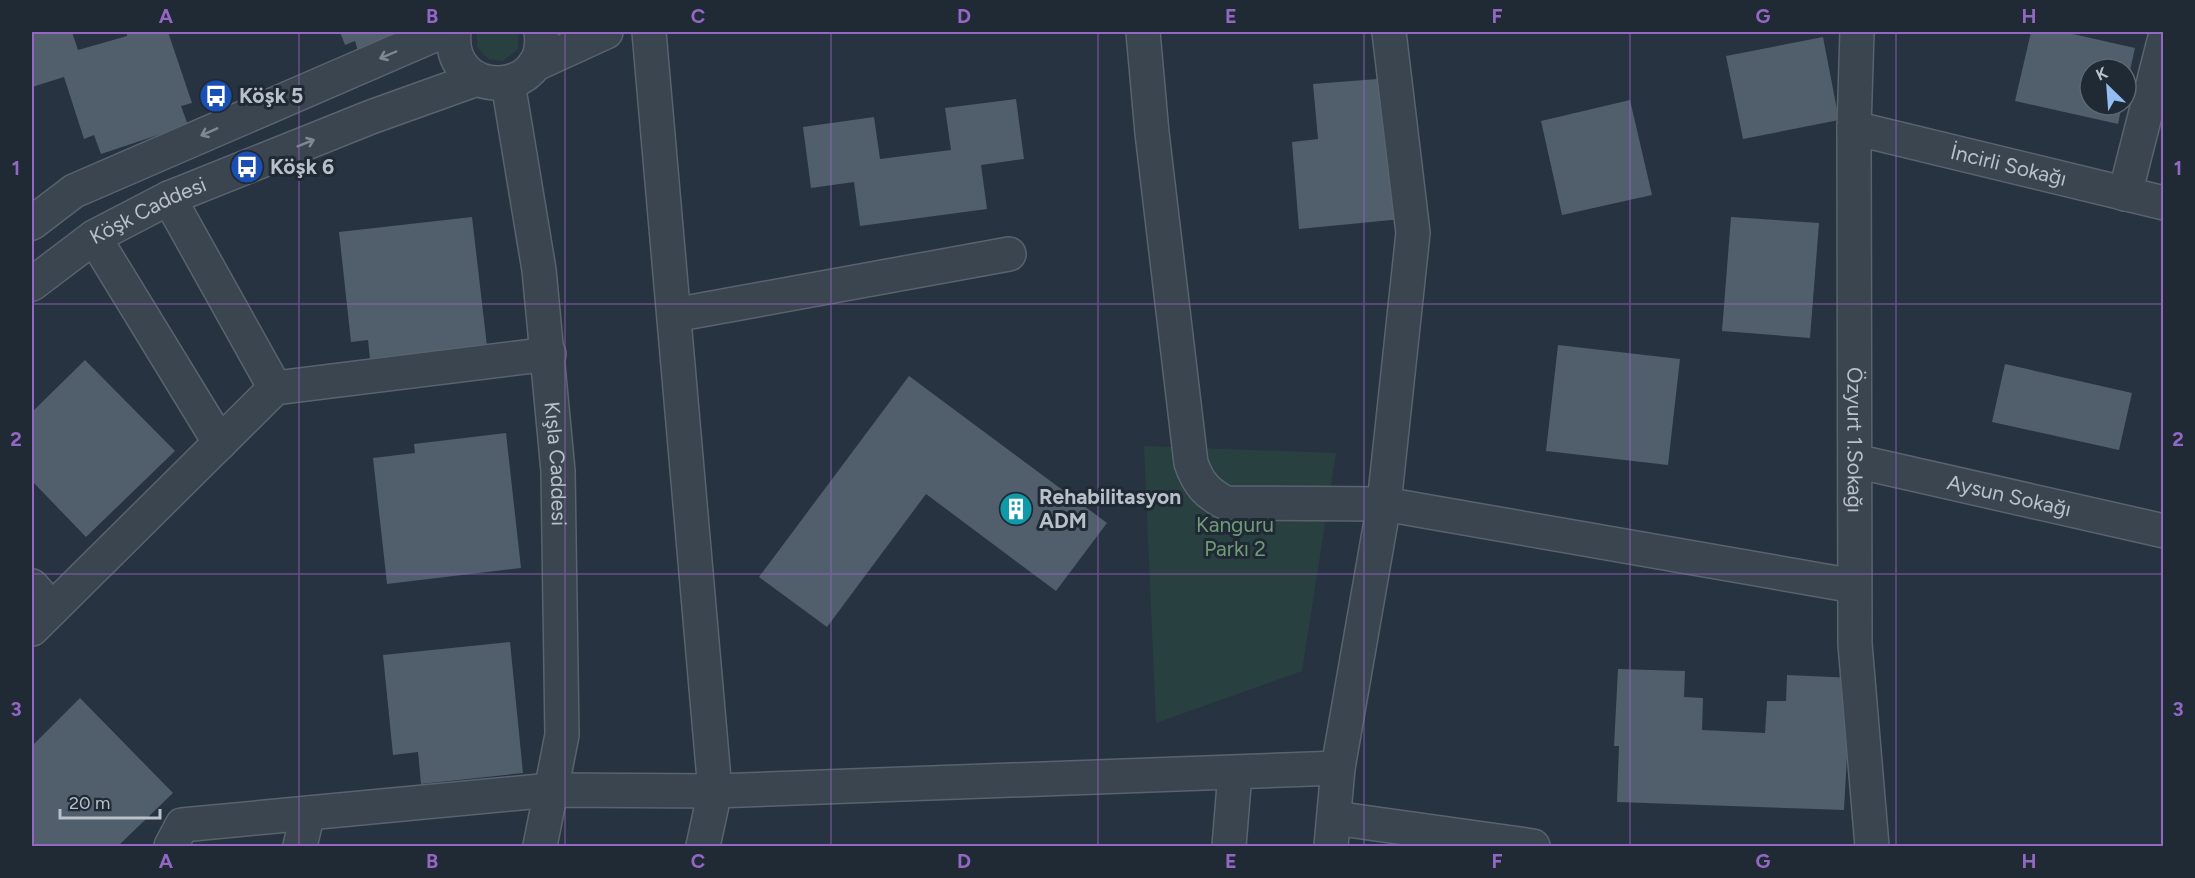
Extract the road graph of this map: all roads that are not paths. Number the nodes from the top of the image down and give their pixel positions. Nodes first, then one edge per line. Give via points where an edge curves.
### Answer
1 (441, 32) edge
2 (454, 32) edge
3 (541, 32) edge
4 (606, 32) edge
5 (649, 32) edge
6 (1143, 32) edge
7 (1389, 32) edge
8 (1857, 32) edge
9 (2163, 41) edge
10 (507, 76) junction
11 (1854, 128) junction
12 (2125, 194) junction
13 (169, 198) junction
14 (2163, 203) edge
15 (32, 223) edge
16 (94, 237) junction
17 (1009, 254) dead end
18 (32, 284) edge
19 (674, 315) junction
20 (549, 354) junction
21 (275, 388) junction
22 (220, 442) junction
23 (1855, 461) junction
24 (1384, 504) junction
25 (2163, 531) edge
26 (1854, 586) junction
27 (38, 608) edge
28 (1338, 768) junction
29 (1235, 773) junction
30 (551, 790) junction
31 (715, 791) junction
32 (308, 813) junction
33 (1332, 832) edge
34 (171, 846) edge
35 (300, 846) edge
36 (540, 846) edge
37 (704, 846) edge
38 (1229, 846) edge
39 (1533, 846) edge
40 (1872, 846) edge

1 -> 15 street via 74,191
2 - 10 street via 454,48 460,63
3 - 10 street via 541,51
4 - 10 street, Köşk Caddesi
5 - 19 street
6 - 24 street via 1190,452 1196,476 1203,488 1226,503
7 - 24 street via 1413,233
8 - 11 street, Özyurt 1.Sokağı
9 - 12 street
13 -> 10 street, Köşk Caddesi via 371,117
10 - 20 street, Kışla Caddesi
11 - 12 street, İncirli Sokağı
11 - 23 street, Özyurt 1.Sokağı
12 - 14 street, İncirli Sokağı
13 - 16 street, Köşk Caddesi
13 - 21 street
16 - 18 street, Köşk Caddesi
16 - 22 street
17 - 19 street
19 - 31 street
20 - 21 street
20 - 30 street, Kışla Caddesi via 558,471 562,735
21 - 22 street
22 - 27 street
23 - 25 street, Aysun Sokağı
23 - 26 street, Özyurt 1.Sokağı
24 - 26 street
24 - 28 street
26 - 40 street, Özyurt 1.Sokağı via 1855,644
28 - 29 street
28 - 33 street
29 - 31 street
29 - 38 street
30 - 31 street
30 - 32 street
30 - 36 street, Kışla Caddesi
31 - 37 street
32 - 34 street via 182,825
32 - 35 street
33 - 39 street

